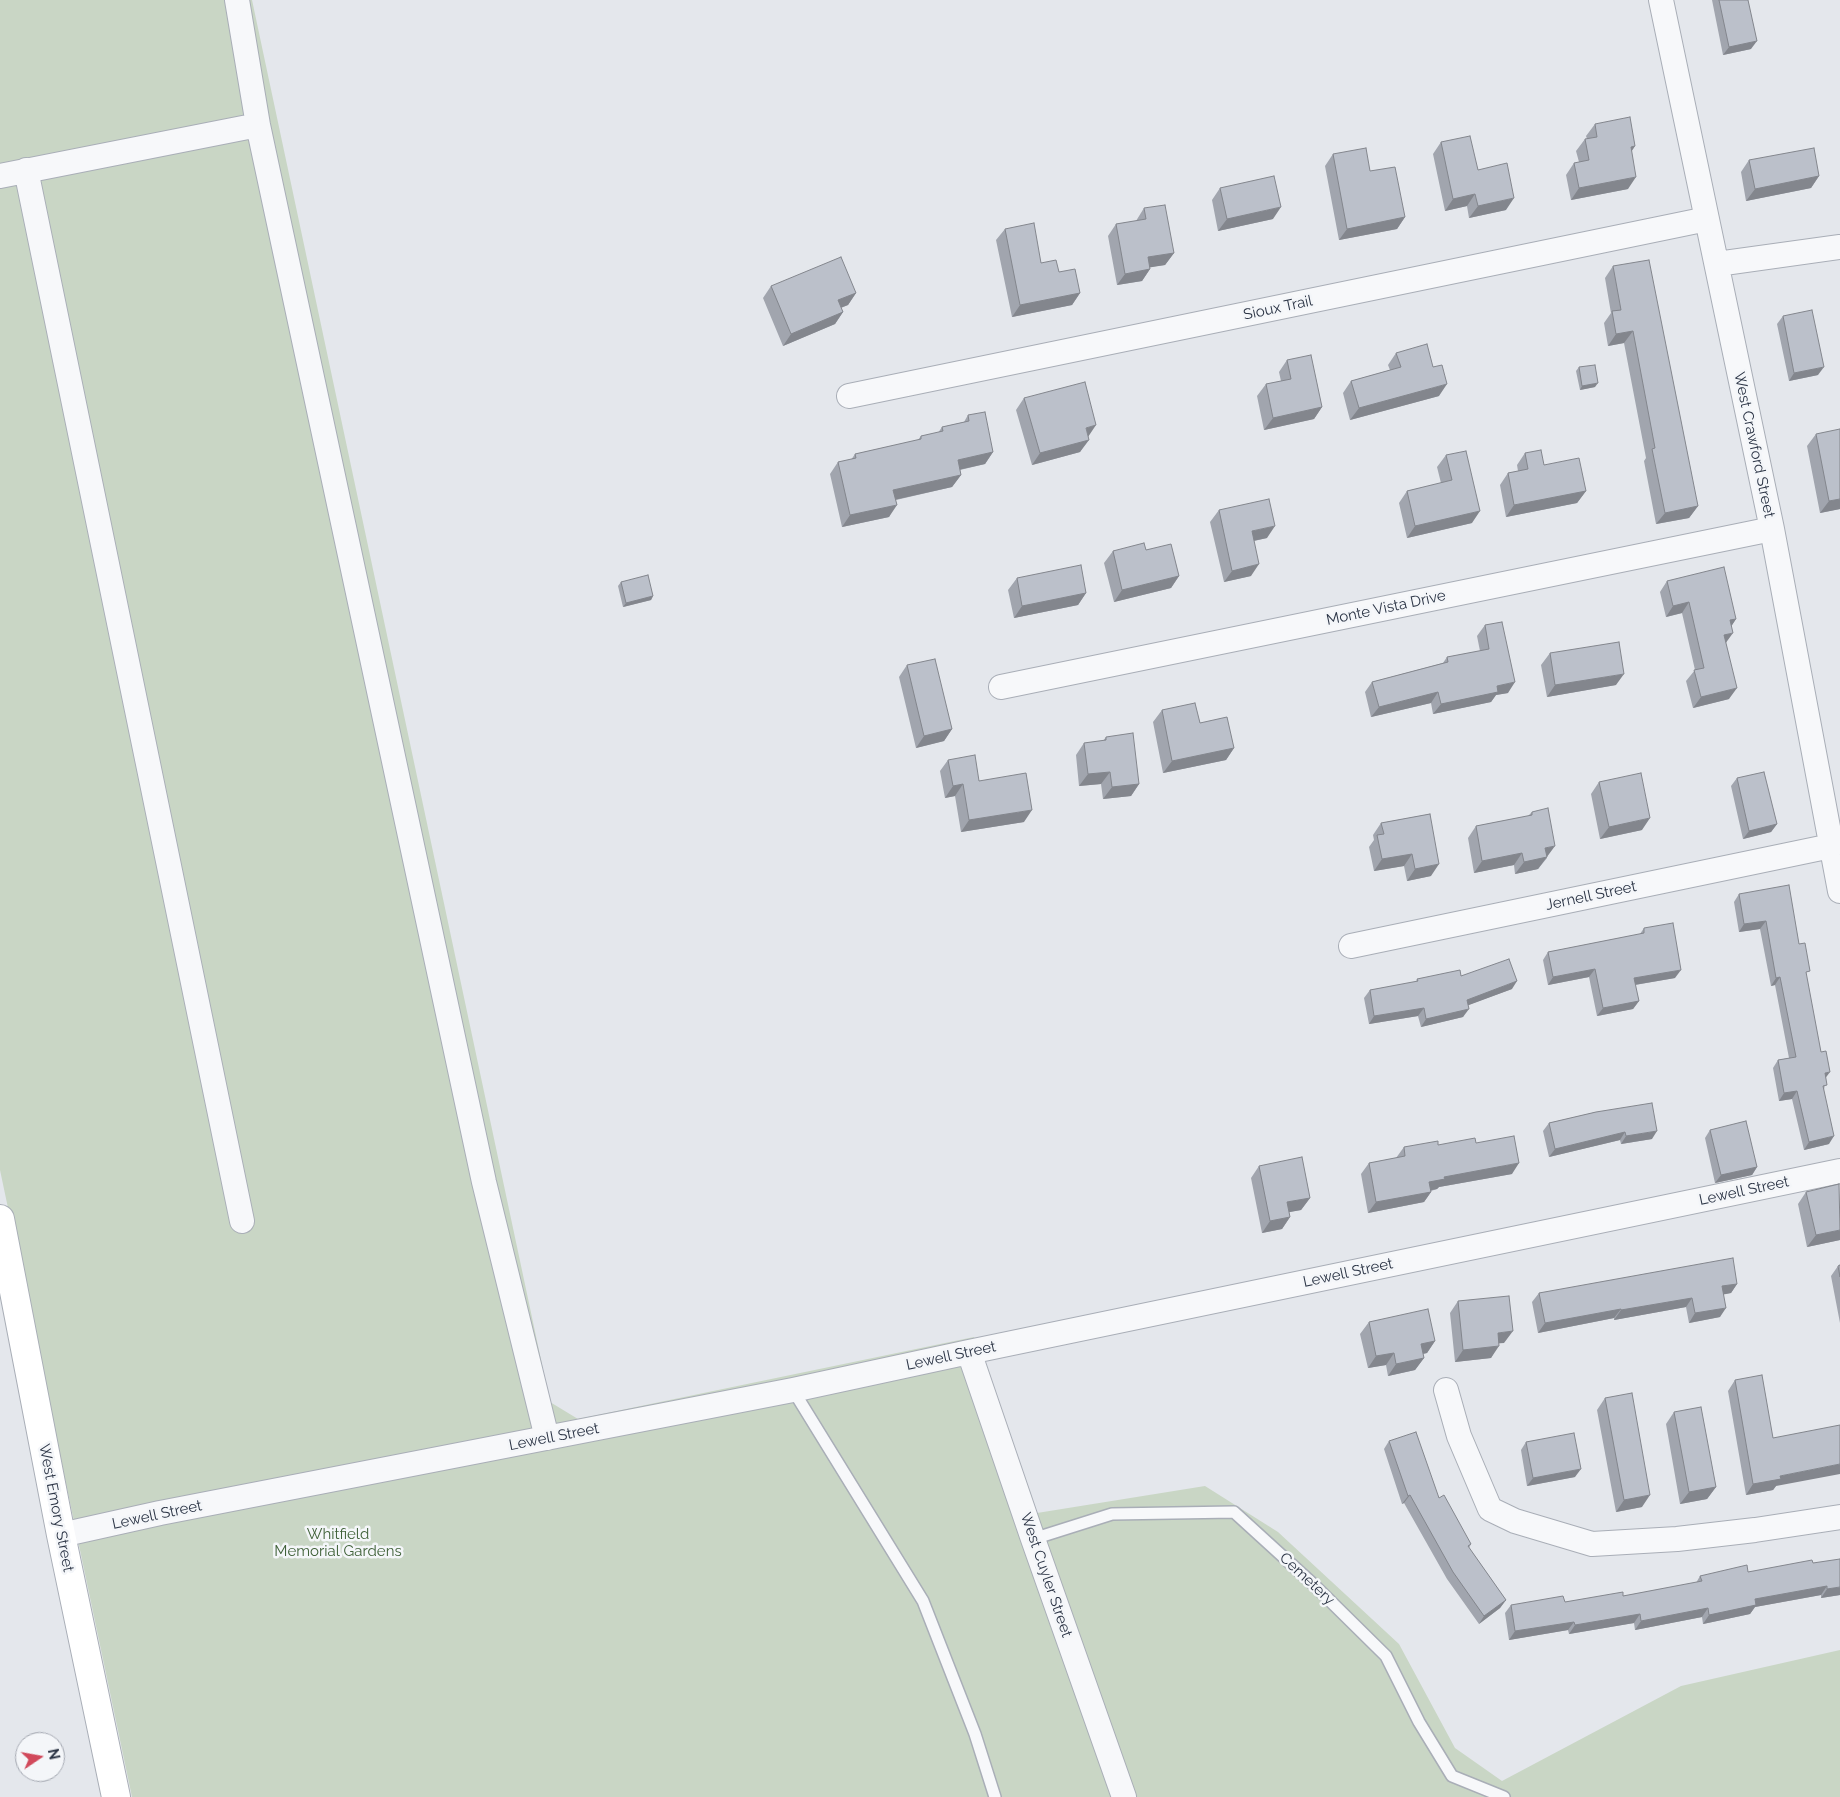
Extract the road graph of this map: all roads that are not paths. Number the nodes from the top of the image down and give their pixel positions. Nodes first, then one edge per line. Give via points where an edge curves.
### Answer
1 (237, 0) edge
2 (1661, 0) edge
3 (258, 125) junction
4 (26, 170) junction
5 (0, 176) edge
6 (1707, 219) junction
7 (1840, 247) edge
8 (1717, 264) junction
9 (849, 396) dead end
10 (1772, 529) junction
11 (1001, 687) dead end
12 (1831, 846) junction
13 (1840, 891) edge
14 (1351, 946) dead end
15 (1840, 1171) edge
16 (0, 1219) edge
17 (242, 1221) dead end
18 (969, 1352) junction
19 (793, 1390) junction
20 (1446, 1390) dead end
21 (547, 1438) junction
22 (1840, 1517) edge
23 (61, 1535) junction
24 (1033, 1539) junction
25 (116, 1797) edge
26 (995, 1797) edge
27 (1124, 1797) edge
28 (1504, 1797) edge

1 - 3 street
2 - 6 street, West Crawford Street
3 - 4 street
3 - 21 street via 484,1182
4 - 5 street
4 - 17 street
6 - 8 street, West Crawford Street
6 - 9 street, Sioux Trail
7 - 8 street
8 - 10 street, West Crawford Street
10 - 11 street, Monte Vista Drive
10 - 12 street, West Crawford Street
12 - 13 street, West Crawford Street
12 - 14 street, Jernell Street
15 - 18 street, Lewell Street
16 - 23 street, West Emory Street
18 - 19 street, Lewell Street
18 - 24 street, West Cuyler Street
19 - 21 street, Lewell Street
19 - 26 lane via 923,1601 975,1734
20 - 22 street via 1459,1436 1490,1509 1515,1521 1592,1544 1726,1534
21 - 23 street, Lewell Street
23 - 25 street, West Emory Street
24 - 27 street, West Cuyler Street
24 - 28 lane, Cemetery via 1112,1514 1234,1512 1386,1656 1419,1722 1452,1776

